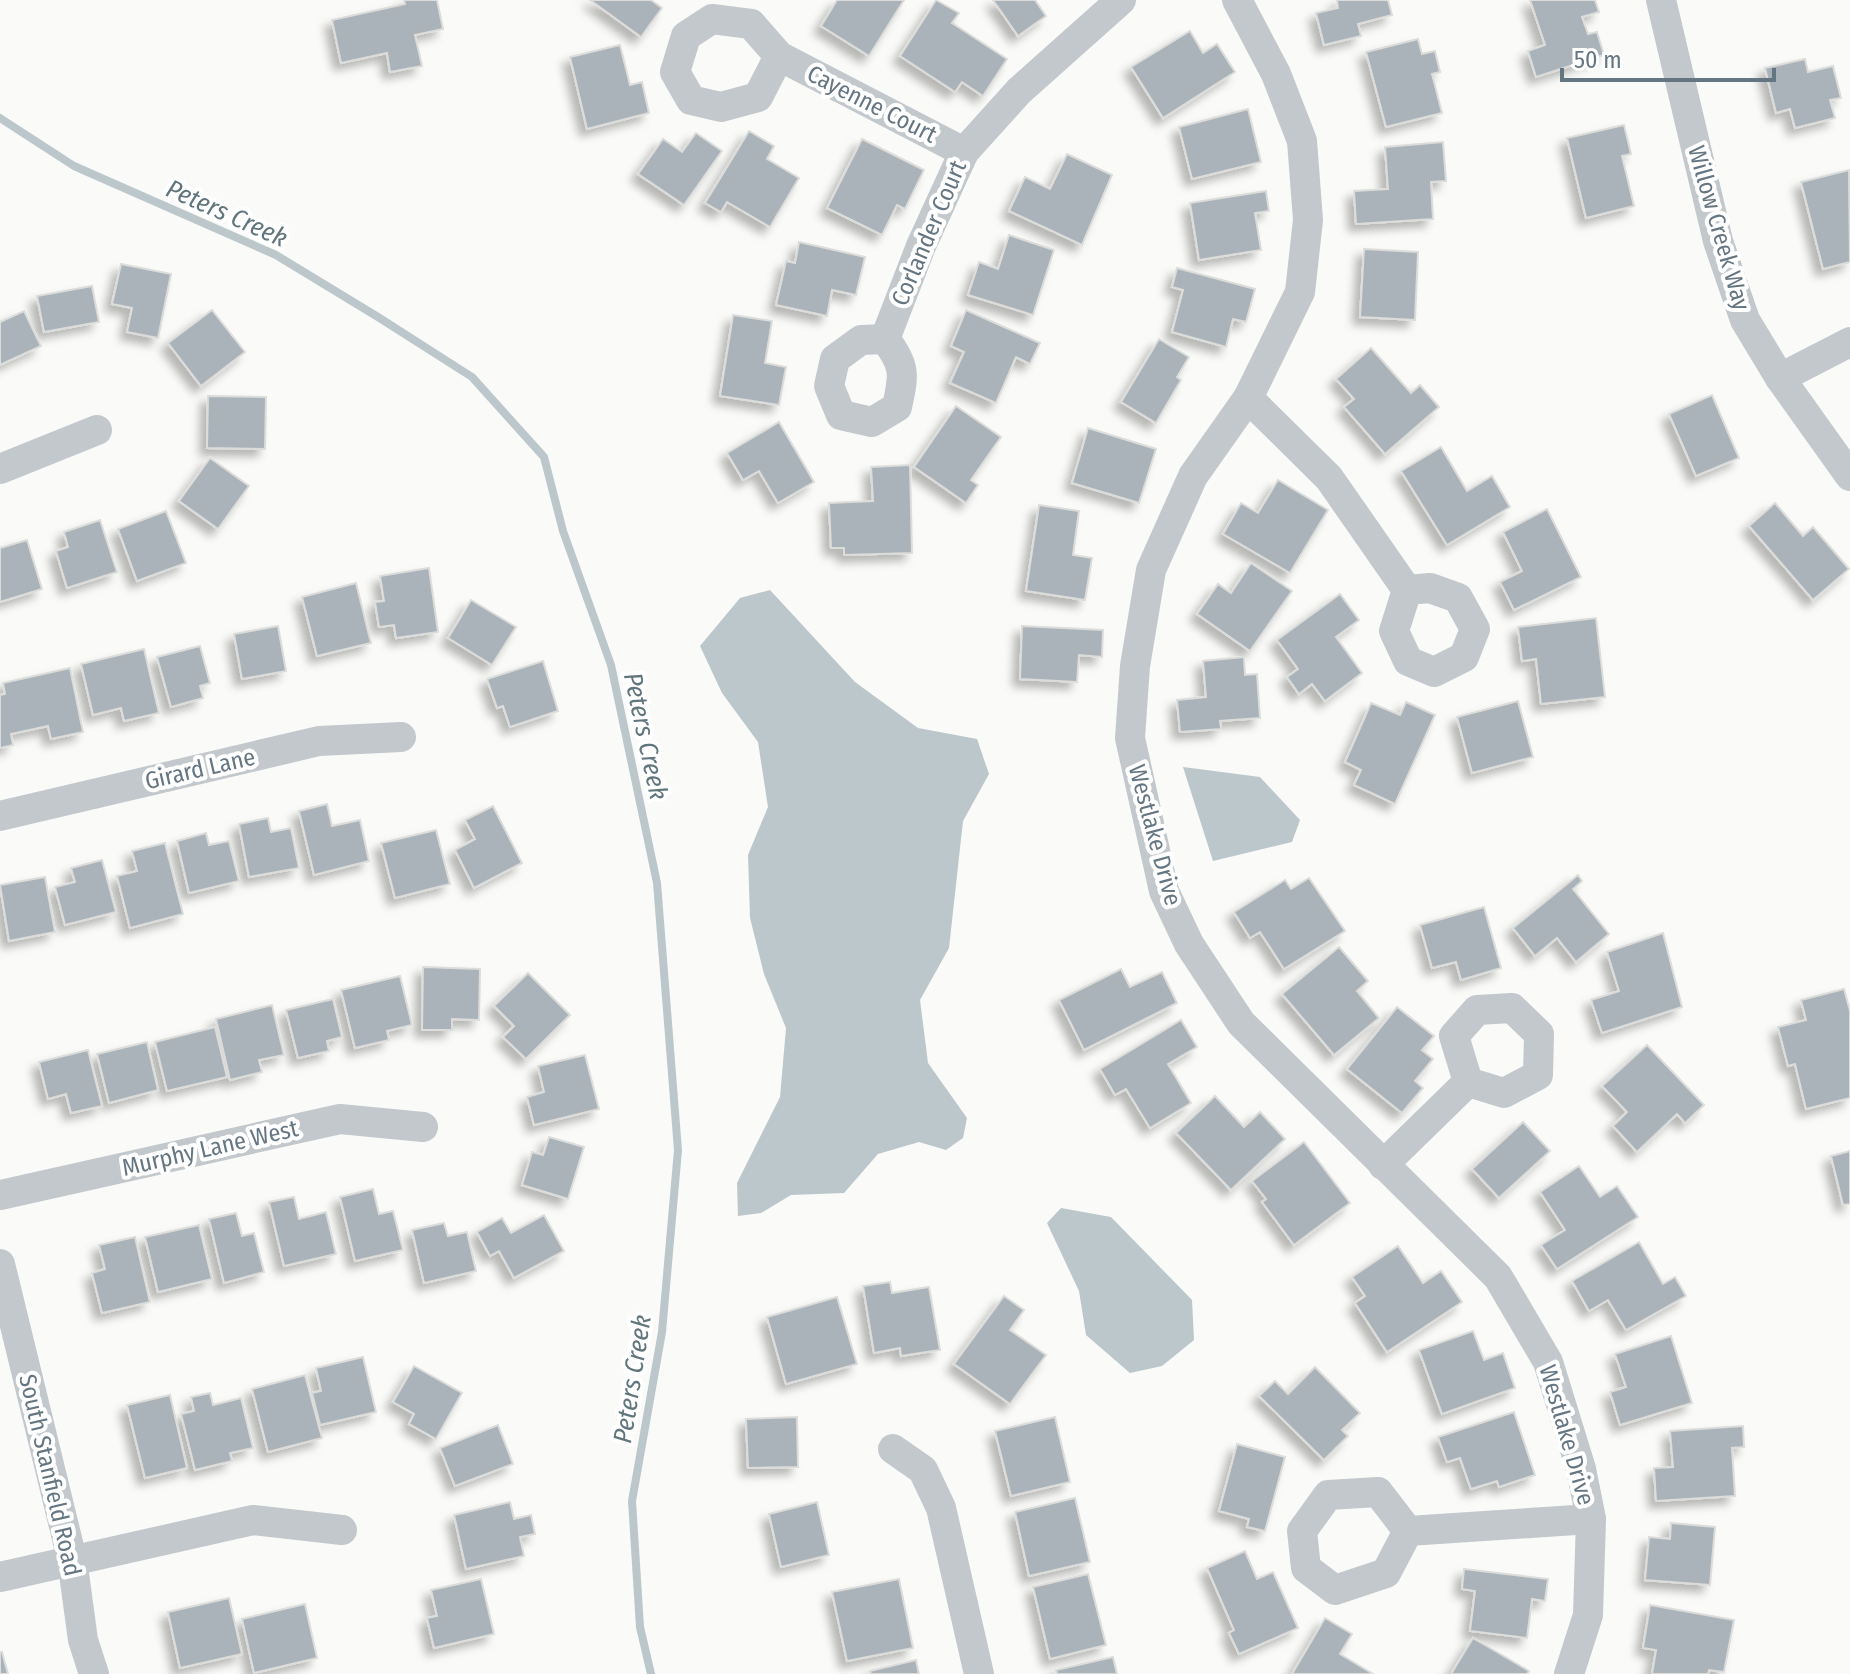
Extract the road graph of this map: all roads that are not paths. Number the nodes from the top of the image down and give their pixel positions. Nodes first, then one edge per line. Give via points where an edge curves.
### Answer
1 (1121, 0) edge
2 (1237, 0) edge
3 (1661, 0) edge
4 (779, 56) dead end
5 (964, 152) junction
6 (885, 339) dead end
7 (1850, 342) edge
8 (1780, 378) junction
9 (1248, 398) junction
10 (97, 430) dead end
11 (0, 469) edge
12 (1850, 476) edge
13 (1407, 590) dead end
14 (401, 737) dead end
15 (0, 816) edge
16 (1468, 1082) dead end
17 (423, 1127) dead end
18 (1383, 1165) junction
19 (0, 1195) edge
20 (0, 1264) edge
21 (893, 1449) dead end
22 (1591, 1519) junction
23 (342, 1530) dead end
24 (1408, 1531) dead end
25 (72, 1559) junction
26 (0, 1577) edge
27 (83, 1640) junction
28 (76, 1674) edge
29 (94, 1674) edge
30 (979, 1674) edge
31 (1569, 1674) edge

1 - 5 street, Corlander Court via 1019,91
2 - 9 street, Westlake Drive via 1276,74 1302,141 1308,220 1300,292
3 - 8 street, Willow Creek Way via 1718,241 1745,320
4 - 5 street, Cayenne Court
5 - 6 street, Corlander Court
7 - 8 street
8 - 12 street, Willow Creek Way
9 - 13 street via 1329,478
9 - 18 street, Westlake Drive via 1193,476 1151,570 1130,738 1164,891 1189,944 1241,1023
10 - 11 street
14 - 15 street, Girard Lane via 319,741
16 - 18 street
17 - 19 street, Murphy Lane West via 340,1119
18 - 22 street, Westlake Drive via 1498,1277 1541,1349 1581,1469
20 - 25 street, South Stanfield Road
21 - 30 street via 923,1470 941,1508
22 - 24 street
22 - 31 street, Westlake Drive via 1588,1615
23 - 25 street via 253,1520
25 - 26 street
25 - 27 street, South Stanfield Road
27 - 28 street, South Stanfield Road
27 - 29 street, South Stanfield Road

